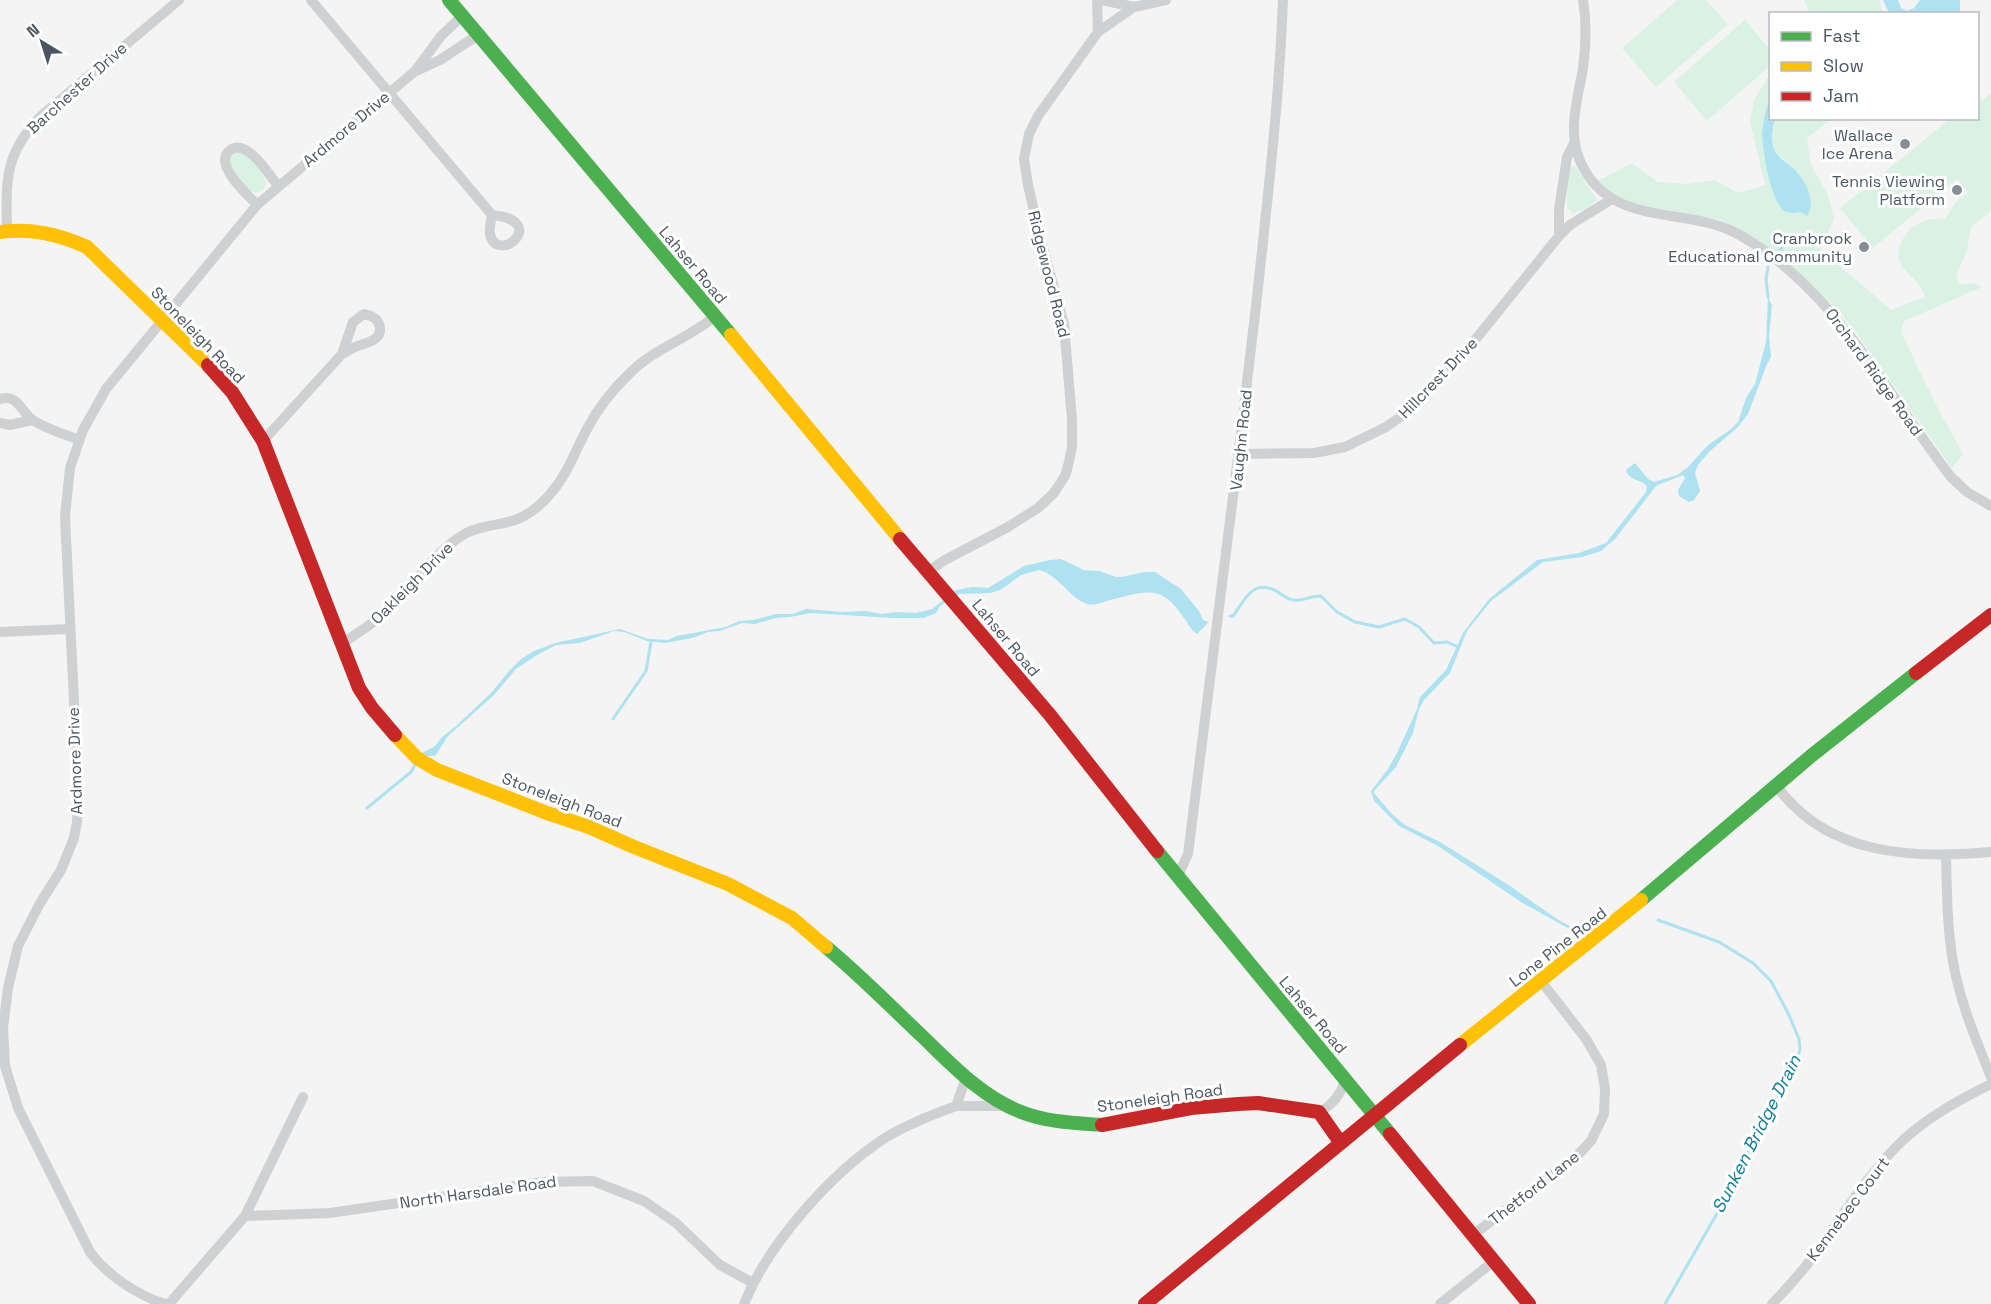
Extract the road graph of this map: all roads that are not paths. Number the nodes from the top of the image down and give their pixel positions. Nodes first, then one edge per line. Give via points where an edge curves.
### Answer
1 (179, 0) edge
2 (311, 0) edge
3 (449, 0) edge
4 (1097, 0) edge
5 (1102, 0) edge
6 (1166, 0) edge
7 (1283, 0) edge
8 (1583, 0) edge
9 (1134, 7) junction
10 (462, 16) junction
11 (1098, 32) junction
12 (478, 35) junction
13 (414, 72) junction
14 (389, 94) junction
15 (1574, 142) junction
16 (278, 186) junction
17 (1612, 199) junction
18 (257, 206) junction
19 (492, 215) dead end
20 (3, 232) edge
21 (1558, 236) junction
22 (715, 316) junction
23 (163, 320) junction
24 (342, 354) dead end
25 (0, 399) edge
26 (32, 420) junction
27 (0, 423) edge
28 (79, 440) junction
29 (263, 441) junction
30 (1240, 453) junction
31 (1991, 506) edge
32 (927, 572) junction
33 (1991, 615) edge
34 (69, 629) junction
35 (0, 632) edge
36 (341, 644) junction
37 (1776, 785) junction
38 (1991, 852) edge
39 (1946, 856) junction
40 (1178, 876) junction
41 (1541, 981) junction
42 (2, 1028) edge
43 (1991, 1077) edge
44 (966, 1078) junction
45 (1345, 1080) junction
46 (1991, 1084) edge
47 (303, 1096) dead end
48 (956, 1106) junction
49 (1007, 1106) junction
50 (1319, 1112) junction
51 (1374, 1114) junction
52 (1340, 1142) junction
53 (245, 1216) junction
54 (1473, 1235) junction
55 (1494, 1261) junction
56 (753, 1283) junction
57 (167, 1304) edge
58 (744, 1304) edge
59 (1145, 1304) edge
60 (1440, 1304) edge
61 (1529, 1304) edge
62 (1772, 1304) edge

1 - 20 street, Barchester Drive via 41,116 24,135 10,164
2 - 14 street
3 - 10 street, Lahser Road
4 - 11 street
5 - 9 street
6 - 9 street
7 - 30 street, Vaughn Road via 1272,164
8 - 15 street, Orchard Ridge Road via 1585,44
9 - 11 street, Ridgewood Road
10 - 12 street, Lahser Road
10 - 13 street, Ardmore Drive
11 - 32 street, Ridgewood Road via 1038,116 1024,159 1064,324 1072,420 1072,447 1065,476 1038,508
12 - 13 street, Ardmore Drive via 441,60
12 - 22 street, Lahser Road
13 - 14 street, Ardmore Drive
14 - 16 street, Ardmore Drive
14 - 19 street
15 - 17 street, Orchard Ridge Road via 1588,175
15 - 21 street via 1567,157
16 - 18 street, Ardmore Drive
16 - 18 street via 249,151 242,147 227,153 225,166
17 - 21 street, Hillcrest Drive
17 - 31 street, Orchard Ridge Road via 1639,210 1728,230 1786,269 1844,327 1952,477 1967,492
18 - 23 street, Ardmore Drive
20 - 23 street, Stoneleigh Road via 28,229 67,237 87,248
21 - 30 street, Hillcrest Drive via 1471,345 1394,423 1330,451
22 - 32 street, Lahser Road
22 - 36 street, Oakleigh Drive via 632,370 597,411 567,473 530,512 514,520 477,527 461,536 373,624
23 - 28 street, Ardmore Drive via 106,389
23 - 29 street, Stoneleigh Road via 232,392
24 - 29 street
25 - 26 street via 15,400
26 - 27 street
26 - 28 street
28 - 34 street, Ardmore Drive via 70,468 64,516
29 - 36 street, Stoneleigh Road
30 - 40 street, Vaughn Road via 1188,854
32 - 40 street, Lahser Road via 1050,715
33 - 37 street, Lone Pine Road
34 - 35 street
34 - 42 street, Ardmore Drive via 77,822 68,855 18,946
36 - 44 street, Stoneleigh Road via 358,688 417,758 437,770 728,884 792,918 850,967
37 - 39 street via 1799,812 1846,840 1884,851
37 - 41 street, Lone Pine Road
38 - 39 street
39 - 43 street via 1953,964
40 - 45 street, Lahser Road
41 - 51 street, Lone Pine Road
41 - 54 street, Thetford Lane via 1587,1039 1601,1065 1604,1114 1591,1141 1575,1158
42 - 57 street, Ardmore Drive via 5,1066 18,1108 82,1238 99,1264 141,1294
44 - 48 street
44 - 49 street, Stoneleigh Road
45 - 50 street via 1339,1095
45 - 51 street, Lahser Road
46 - 62 street, Kennebec Court via 1929,1119 1901,1142
47 - 53 street
48 - 49 street
48 - 56 street via 916,1121 884,1139 845,1169 806,1209
49 - 50 street, Stoneleigh Road via 1051,1119 1102,1125 1191,1108 1238,1104
50 - 52 street
51 - 52 street, Lone Pine Road
51 - 54 street, Lahser Road
52 - 59 street, Lone Pine Road
53 - 56 street, North Harsdale Road via 330,1213 542,1182 593,1181 644,1202 676,1223 720,1265
53 - 57 street
54 - 55 street, Lahser Road
55 - 60 street
55 - 61 street, Lahser Road
56 - 58 street

